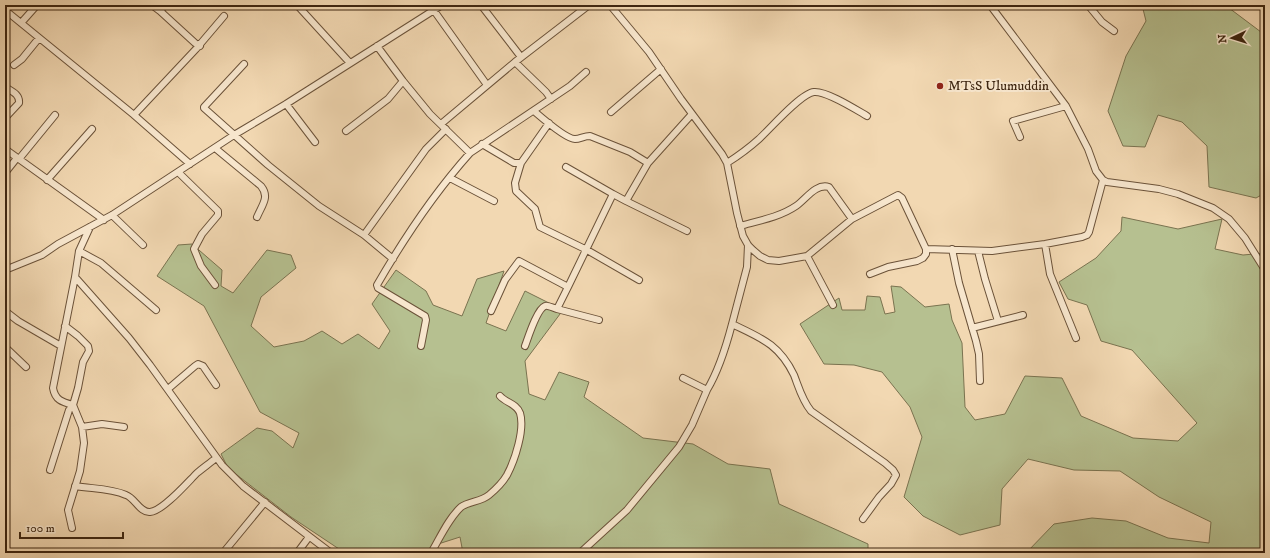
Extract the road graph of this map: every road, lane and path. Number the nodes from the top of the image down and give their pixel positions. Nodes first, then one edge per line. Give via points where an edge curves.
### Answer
1 (37, 5) edge
2 (152, 5) edge
3 (165, 5) edge
4 (297, 5) edge
5 (442, 5) edge
6 (481, 5) edge
7 (589, 5) edge
8 (610, 5) edge
9 (990, 5) edge
10 (1088, 5) edge
11 (432, 8) edge
12 (160, 11) junction
13 (6, 13) edge
14 (224, 16) dead end
15 (21, 22) junction
16 (1114, 31) dead end
17 (38, 38) junction
18 (200, 46) junction
19 (377, 46) junction
20 (521, 57) junction
21 (350, 62) junction
22 (515, 62) junction
23 (244, 64) dead end
24 (14, 65) dead end
25 (661, 69) junction
26 (586, 72) dead end
27 (403, 81) junction
28 (487, 85) junction
29 (5, 87) edge
30 (551, 99) junction
31 (286, 104) junction
32 (1066, 106) junction
33 (534, 111) junction
34 (611, 112) dead end
35 (692, 114) junction
36 (55, 115) dead end
37 (134, 115) junction
38 (867, 116) dead end
39 (5, 118) edge
40 (549, 123) junction
41 (440, 124) junction
42 (92, 129) dead end
43 (446, 129) junction
44 (346, 131) dead end
45 (234, 135) junction
46 (1020, 137) dead end
47 (315, 142) dead end
48 (482, 144) junction
49 (215, 148) junction
50 (5, 149) edge
51 (470, 152) junction
52 (18, 158) junction
53 (521, 163) junction
54 (648, 163) junction
55 (727, 163) junction
56 (190, 164) junction
57 (566, 167) dead end
58 (178, 172) junction
59 (5, 173) edge
60 (450, 178) junction
61 (47, 180) junction
62 (1103, 180) junction
63 (614, 194) junction
64 (494, 201) dead end
65 (626, 201) junction
66 (112, 215) junction
67 (258, 218) dead end
68 (852, 219) junction
69 (104, 220) junction
70 (740, 226) junction
71 (90, 227) junction
72 (688, 231) dead end
73 (364, 235) junction
74 (1045, 244) junction
75 (143, 245) dead end
76 (748, 245) junction
77 (926, 249) junction
78 (952, 249) junction
79 (587, 250) junction
80 (79, 251) junction
81 (978, 252) junction
82 (807, 256) junction
83 (393, 259) junction
84 (5, 270) edge
85 (1265, 270) edge
86 (870, 274) dead end
87 (74, 277) junction
88 (639, 280) dead end
89 (215, 285) dead end
90 (568, 287) junction
91 (833, 305) dead end
92 (557, 309) junction
93 (156, 310) dead end
94 (5, 311) edge
95 (491, 311) dead end
96 (1023, 315) dead end
97 (599, 320) dead end
98 (998, 321) junction
99 (732, 324) junction
100 (65, 326) junction
101 (972, 328) junction
102 (1076, 338) dead end
103 (61, 346) junction
104 (421, 346) dead end
105 (525, 346) dead end
106 (5, 347) edge
107 (26, 367) dead end
108 (683, 378) dead end
109 (980, 381) dead end
110 (216, 385) dead end
111 (168, 390) junction
112 (707, 390) junction
113 (500, 396) dead end
114 (73, 405) junction
115 (124, 427) dead end
116 (82, 428) junction
117 (216, 458) junction
118 (50, 470) dead end
119 (75, 486) junction
120 (265, 502) junction
121 (863, 519) dead end
122 (72, 528) dead end
123 (309, 537) junction
124 (223, 553) edge
125 (297, 553) edge
126 (331, 553) edge
127 (431, 553) edge
128 (580, 553) edge

1 - 15 street
2 - 12 street
3 - 12 street
4 - 21 street
5 - 11 street
6 - 20 street
7 - 20 street
8 - 25 street
9 - 32 street
10 - 16 street via 1102,22
11 - 19 street
11 - 28 street
12 - 18 street
13 - 15 street
14 - 18 street
15 - 17 street
17 - 24 street
17 - 37 street
18 - 37 street
19 - 21 street
19 - 27 street
20 - 22 street
21 - 31 street
22 - 28 street
22 - 30 street
23 - 45 street via 204,107
25 - 34 street
25 - 35 street
26 - 30 street
27 - 41 street
27 - 44 street via 388,99
28 - 41 street
29 - 39 street via 17,95 19,103
30 - 33 street
31 - 45 street
31 - 47 street
32 - 46 street via 1013,121
32 - 62 street via 1096,171
33 - 40 street
33 - 48 street
35 - 54 street
35 - 55 street
36 - 52 street
37 - 56 street
38 - 55 street via 828,95 809,93 759,139
40 - 53 street
40 - 54 street via 568,137 576,139 590,136 630,152
41 - 43 street
42 - 61 street
43 - 51 street
43 - 73 street via 426,149
45 - 49 street
45 - 73 street via 319,206
48 - 51 street
48 - 53 street via 514,163
49 - 56 street
49 - 67 street via 266,191
50 - 52 street
51 - 60 street
52 - 59 street
52 - 61 street
53 - 79 street via 515,183 516,191 535,209 540,226
54 - 65 street
55 - 70 street
56 - 58 street
57 - 63 street
58 - 66 street
58 - 89 street via 218,211 218,215 202,234 194,249 201,266
60 - 64 street
60 - 83 street
61 - 69 street
62 - 74 street via 1087,235
62 - 85 street via 1159,189 1213,208 1229,219 1245,238
63 - 65 street
63 - 79 street
65 - 72 street
66 - 69 street
66 - 75 street
68 - 70 street via 829,187 823,186 790,210
68 - 77 street via 898,194
68 - 82 street
69 - 71 street
70 - 76 street
71 - 80 street
71 - 84 street via 42,255
73 - 83 street
74 - 81 street
74 - 102 street via 1050,274
76 - 82 street via 768,260 779,261
76 - 99 street via 747,267
77 - 78 street
77 - 86 street via 923,258 917,261
78 - 81 street
78 - 101 street
79 - 88 street
79 - 90 street
80 - 87 street
80 - 93 street via 101,263
81 - 98 street
82 - 91 street
83 - 104 street via 377,287 425,316
87 - 100 street
87 - 111 street via 129,338
90 - 92 street
90 - 95 street via 519,261 504,280
92 - 97 street
92 - 105 street via 544,306
94 - 103 street
96 - 98 street
98 - 101 street
99 - 112 street via 715,377
99 - 121 street via 768,342 785,359 803,400 811,411 893,470 896,475 892,484
100 - 103 street
100 - 114 street via 88,346 89,351 83,362
101 - 109 street via 979,354
103 - 114 street via 54,393 60,401
106 - 107 street
108 - 112 street
110 - 111 street via 203,366 198,364
111 - 117 street
112 - 128 street via 679,447 627,510
113 - 127 street via 514,404 522,423 516,454 509,471 490,495 463,506 455,514
114 - 116 street
114 - 118 street via 69,410
115 - 116 street via 102,424
116 - 119 street via 84,443
117 - 119 street via 157,511 142,509 127,495 110,490
117 - 120 street via 243,486
119 - 122 street via 68,510
120 - 123 street
120 - 124 street
123 - 125 street
123 - 126 street

